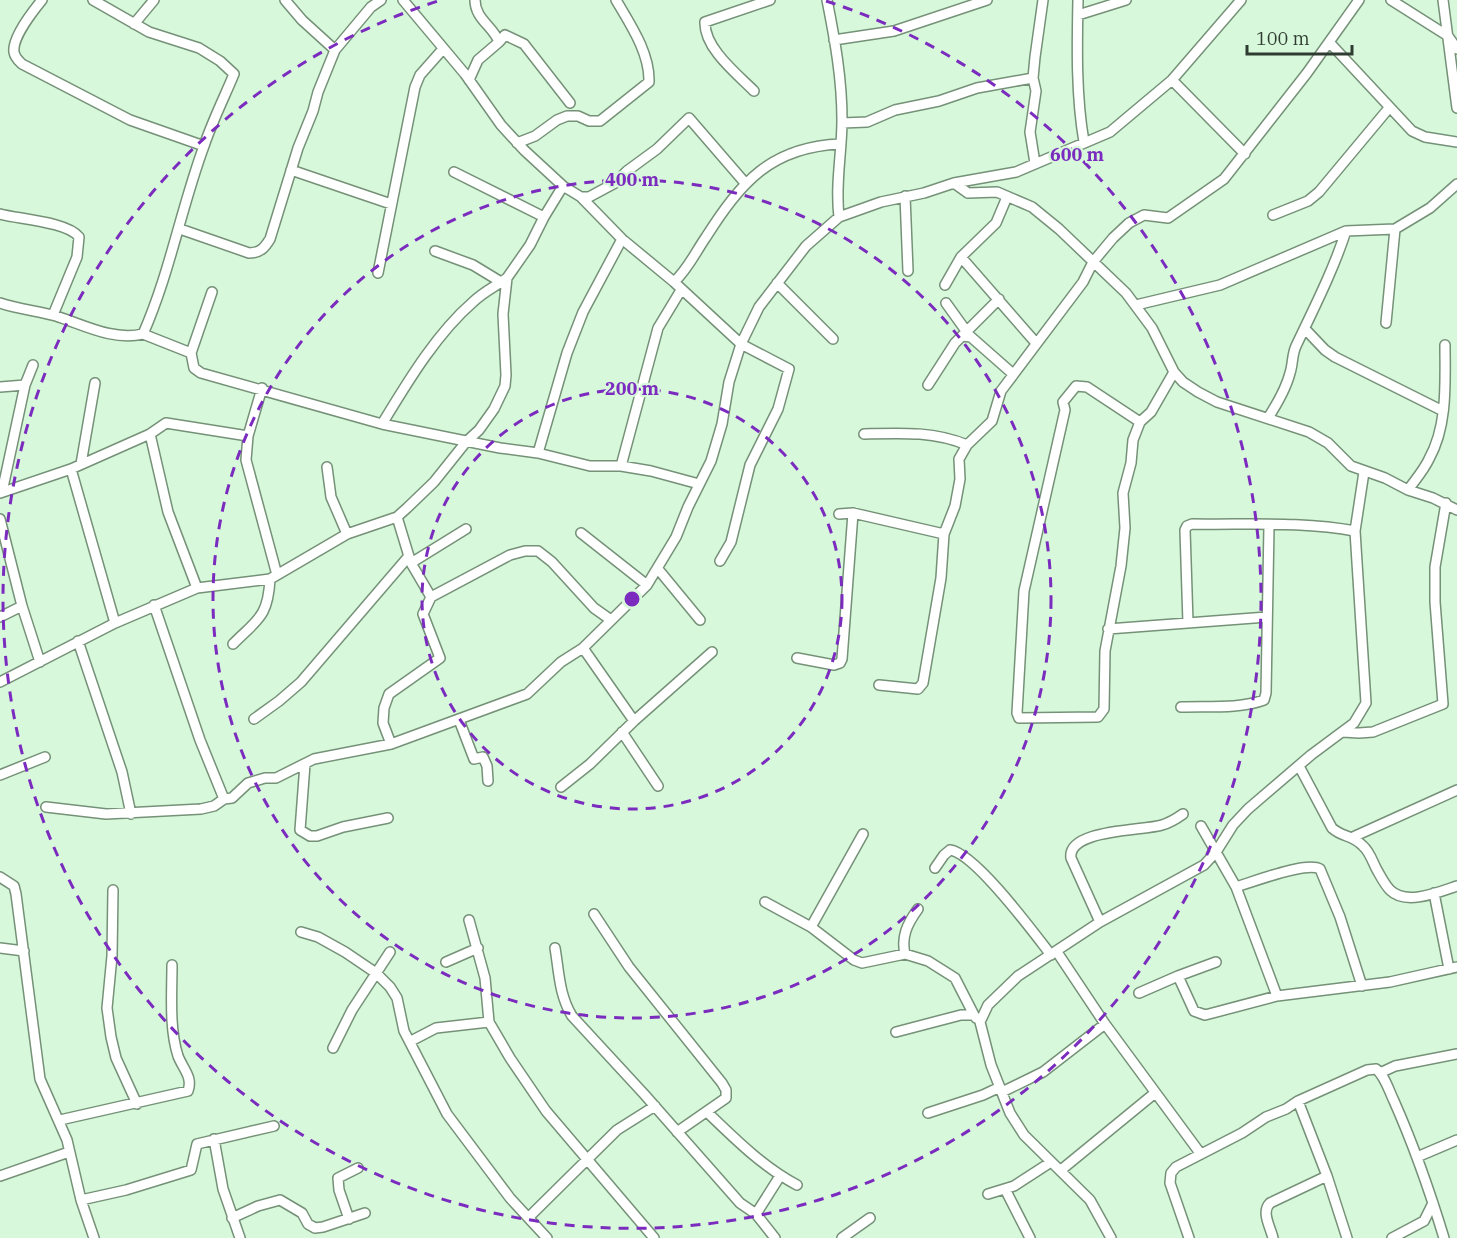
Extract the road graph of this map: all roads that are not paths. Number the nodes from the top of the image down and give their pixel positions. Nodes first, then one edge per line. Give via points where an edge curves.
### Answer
1 (42, 0) edge
2 (93, 0) edge
3 (154, 0) edge
4 (285, 0) edge
5 (381, 0) edge
6 (403, 0) edge
7 (475, 0) edge
8 (616, 0) edge
9 (770, 0) edge
10 (827, 0) edge
11 (987, 0) edge
12 (1043, 0) edge
13 (1078, 0) edge
14 (1126, 0) edge
15 (1241, 0) edge
16 (1359, 0) edge
17 (1391, 0) edge
18 (1443, 0) edge
19 (967, 4) edge
20 (1078, 15) junction
21 (134, 24) junction
22 (1448, 36) junction
23 (834, 40) junction
24 (499, 42) junction
25 (1329, 42) junction
26 (443, 48) junction
27 (1457, 49) edge
28 (335, 50) junction
29 (1033, 78) junction
30 (470, 80) junction
31 (1172, 80) junction
32 (754, 91) dead end
33 (570, 103) dead end
34 (1389, 108) junction
35 (1457, 108) edge
36 (842, 123) junction
37 (517, 142) junction
38 (1084, 142) junction
39 (1457, 142) edge
40 (840, 144) junction
41 (204, 146) junction
42 (1245, 154) junction
43 (1035, 163) junction
44 (291, 170) junction
45 (454, 172) dead end
46 (954, 183) junction
47 (746, 184) junction
48 (1457, 184) edge
49 (563, 186) junction
50 (905, 196) junction
51 (581, 197) junction
52 (1007, 197) junction
53 (391, 204) junction
54 (0, 214) edge
55 (1273, 215) dead end
56 (544, 217) junction
57 (839, 217) junction
58 (180, 229) junction
59 (1395, 230) junction
60 (1346, 231) junction
61 (622, 239) junction
62 (435, 251) dead end
63 (961, 257) junction
64 (1093, 262) junction
65 (908, 271) dead end
66 (378, 273) dead end
67 (504, 280) junction
68 (674, 282) junction
69 (777, 283) junction
70 (945, 285) dead end
71 (681, 290) junction
72 (212, 292) dead end
73 (999, 299) junction
74 (0, 303) edge
75 (946, 303) dead end
76 (1136, 305) junction
77 (53, 315) junction
78 (1386, 323) dead end
79 (1305, 330) junction
80 (143, 334) junction
81 (966, 335) junction
82 (833, 339) dead end
83 (1036, 343) junction
84 (741, 344) junction
85 (1445, 345) dead end
86 (191, 353) junction
87 (33, 365) dead end
88 (1174, 372) junction
89 (1013, 374) junction
90 (95, 383) dead end
91 (25, 385) junction
92 (928, 385) dead end
93 (0, 387) edge
94 (262, 388) junction
95 (1443, 411) junction
96 (1268, 418) junction
97 (1140, 422) junction
98 (382, 424) junction
99 (150, 434) junction
100 (864, 434) dead end
101 (248, 436) junction
102 (465, 442) junction
103 (967, 445) junction
104 (538, 453) junction
105 (81, 464) junction
106 (621, 466) junction
107 (327, 467) dead end
108 (71, 469) junction
109 (1364, 472) junction
110 (699, 484) junction
111 (1408, 490) junction
112 (1, 492) edge
113 (1446, 503) junction
114 (1457, 510) edge
115 (853, 513) junction
116 (839, 514) dead end
117 (397, 517) junction
118 (0, 519) edge
119 (1269, 526) junction
120 (466, 529) dead end
121 (1354, 531) junction
122 (581, 533) dead end
123 (347, 534) junction
124 (944, 534) junction
125 (410, 559) junction
126 (720, 561) dead end
127 (658, 569) junction
128 (273, 577) junction
129 (647, 585) junction
130 (197, 588) junction
131 (431, 597) junction
132 (154, 605) junction
133 (22, 606) junction
134 (0, 617) edge
135 (1267, 617) junction
136 (611, 620) junction
137 (700, 620) dead end
138 (115, 623) junction
139 (1188, 623) junction
140 (1108, 629) junction
141 (78, 641) junction
142 (233, 644) dead end
143 (583, 648) junction
144 (712, 652) dead end
145 (797, 658) dead end
146 (40, 662) junction
147 (0, 682) edge
148 (879, 685) dead end
149 (1181, 707) dead end
150 (254, 719) dead end
151 (459, 720) junction
152 (634, 720) junction
153 (622, 732) junction
154 (1343, 732) junction
155 (391, 744) junction
156 (45, 758) dead end
157 (304, 764) junction
158 (1299, 766) junction
159 (0, 775) edge
160 (488, 781) dead end
161 (658, 786) dead end
162 (561, 787) dead end
163 (1457, 790) edge
164 (224, 799) junction
165 (46, 807) dead end
166 (131, 814) junction
167 (1183, 814) dead end
168 (388, 818) dead end
169 (1201, 826) dead end
170 (862, 834) dead end
171 (1353, 837) junction
172 (1216, 852) junction
173 (935, 868) dead end
174 (0, 877) edge
175 (1457, 886) edge
176 (1236, 887) junction
177 (113, 890) dead end
178 (1434, 893) junction
179 (765, 902) dead end
180 (918, 909) dead end
181 (594, 914) dead end
182 (470, 920) dead end
183 (1100, 922) junction
184 (812, 927) junction
185 (301, 932) dead end
186 (0, 948) edge
187 (478, 948) junction
188 (555, 948) dead end
189 (24, 951) junction
190 (390, 952) dead end
191 (1054, 953) junction
192 (905, 954) junction
193 (446, 962) dead end
194 (1216, 962) dead end
195 (172, 964) dead end
196 (1453, 968) edge
197 (376, 973) junction
198 (1178, 976) junction
199 (1362, 986) junction
200 (1139, 993) dead end
201 (1277, 996) junction
202 (977, 1018) junction
203 (489, 1022) junction
204 (1106, 1024) junction
205 (896, 1032) dead end
206 (411, 1041) junction
207 (333, 1048) dead end
208 (1457, 1054) edge
209 (1380, 1072) junction
210 (1001, 1089) junction
211 (1155, 1093) junction
212 (1298, 1101) junction
213 (137, 1104) junction
214 (655, 1106) junction
215 (707, 1112) junction
216 (928, 1113) dead end
217 (60, 1120) junction
218 (274, 1126) dead end
219 (677, 1132) junction
220 (214, 1139) junction
221 (1457, 1140) edge
222 (69, 1152) junction
223 (1200, 1153) junction
224 (1417, 1157) junction
225 (586, 1159) junction
226 (1051, 1162) junction
227 (358, 1168) dead end
228 (1061, 1170) junction
229 (0, 1176) edge
230 (780, 1176) junction
231 (1327, 1176) junction
232 (797, 1185) dead end
233 (1005, 1189) junction
234 (988, 1194) dead end
235 (81, 1200) junction
236 (1433, 1203) junction
237 (365, 1213) dead end
238 (756, 1214) junction
239 (529, 1217) junction
240 (232, 1218) junction
241 (870, 1218) dead end
242 (349, 1219) junction
243 (1424, 1221) junction
244 (1440, 1224) junction
245 (854, 1229) junction
246 (90, 1237) edge
247 (240, 1238) edge
248 (547, 1238) edge
249 (654, 1238) edge
250 (775, 1238) edge
251 (842, 1238) edge
252 (861, 1238) edge
253 (1030, 1238) edge
254 (1110, 1238) edge
255 (1189, 1238) edge
256 (1273, 1238) edge
257 (1347, 1238) edge
258 (1392, 1238) edge
259 (1444, 1238) edge

1 - 41 street via 15,43 16,59 130,120
2 - 21 street
3 - 21 street
4 - 28 street
5 - 28 street
6 - 26 street
7 - 24 street via 477,13
8 - 37 street via 644,53 649,82 600,121 567,116
9 - 32 street via 705,22 705,31 716,52
10 - 23 street
11 - 19 street
12 - 29 street
13 - 20 street
14 - 20 street
15 - 31 street
16 - 25 street
17 - 22 street
18 - 22 street
19 - 23 street via 894,31
20 - 38 street via 1080,122
21 - 41 street via 199,48 234,74
22 - 27 street
22 - 35 street
23 - 36 street via 842,85
24 - 30 street via 478,60
24 - 33 street via 505,35 524,44
25 - 34 street
25 - 42 street
26 - 30 street
26 - 53 street via 415,87
28 - 44 street
29 - 36 street via 977,88 895,110 867,122
29 - 43 street via 1036,91 1030,132
30 - 37 street
31 - 38 street via 1110,132
31 - 42 street
34 - 39 street via 1412,131
34 - 55 street via 1319,192 1308,201
36 - 40 street
37 - 49 street
38 - 43 street
40 - 47 street via 791,151 756,172
40 - 57 street
41 - 58 street
42 - 64 street via 1224,179 1168,218 1144,215 1129,223
43 - 46 street via 1016,172
44 - 53 street
44 - 58 street via 270,238 260,251 237,250
45 - 56 street
46 - 50 street
46 - 52 street via 968,193 997,192
47 - 51 street via 689,118 615,183 589,197
47 - 68 street via 725,207 686,270
48 - 59 street via 1430,208
49 - 51 street
49 - 56 street
50 - 57 street
50 - 65 street
51 - 61 street
52 - 63 street via 996,223
52 - 64 street via 1032,207
53 - 66 street
54 - 77 street via 55,225 74,231 79,237 77,257
56 - 67 street via 530,245
57 - 69 street via 806,246
58 - 80 street
59 - 60 street
59 - 78 street
60 - 76 street via 1220,285
60 - 79 street via 1335,266
61 - 68 street
61 - 104 street via 578,326
62 - 67 street
63 - 70 street
63 - 73 street
64 - 76 street
64 - 83 street via 1083,282
67 - 98 street via 473,301 445,333
67 - 102 street via 505,386 494,409
68 - 71 street
69 - 82 street
69 - 84 street via 759,307
71 - 84 street
71 - 106 street via 658,328
72 - 86 street
73 - 81 street
73 - 83 street
74 - 77 street
75 - 81 street
76 - 88 street
77 - 80 street via 119,336
79 - 95 street via 1335,357
79 - 96 street via 1295,347 1289,378
80 - 86 street
81 - 89 street
81 - 92 street via 955,343
83 - 89 street
84 - 110 street via 720,431
84 - 126 street via 789,369 789,373 778,409 750,465 731,542
85 - 95 street
86 - 94 street via 194,368 201,373
87 - 91 street
88 - 96 street via 1183,382 1217,402
88 - 97 street via 1151,412
89 - 103 street via 1001,391 992,421
90 - 105 street
91 - 93 street
91 - 112 street
94 - 98 street
94 - 101 street
95 - 111 street via 1437,442
96 - 109 street via 1310,432
97 - 140 street via 1123,493 1123,548
97 - 140 street via 1087,387 1076,386 1063,402 1065,410 1024,591 1019,718 1102,715
98 - 102 street
99 - 101 street via 166,423
99 - 105 street
99 - 130 street via 168,512
100 - 103 street via 931,434
101 - 128 street via 246,459
102 - 104 street
102 - 117 street via 434,482
103 - 124 street via 959,459 955,506
104 - 106 street via 590,466
105 - 108 street
106 - 110 street
107 - 123 street via 331,497
108 - 112 street
108 - 138 street
109 - 111 street
109 - 121 street
110 - 127 street
111 - 113 street
113 - 114 street
113 - 154 street via 1435,567 1443,704 1373,732
115 - 116 street
115 - 124 street
115 - 145 street via 842,659 834,665
117 - 123 street
117 - 125 street
118 - 133 street
119 - 121 street via 1331,526
119 - 135 street
119 - 139 street via 1187,526
120 - 125 street
121 - 154 street via 1366,703 1354,723
122 - 129 street
123 - 128 street
124 - 148 street via 923,683 918,689
125 - 131 street
125 - 150 street via 301,682
127 - 129 street
127 - 137 street
128 - 130 street
128 - 142 street via 264,613
129 - 136 street
130 - 132 street
131 - 136 street via 510,555 538,551
131 - 155 street via 423,614 440,658 389,694 383,723
132 - 138 street
132 - 164 street
133 - 134 street
133 - 146 street
135 - 139 street
135 - 149 street via 1264,700
136 - 143 street
138 - 141 street
139 - 140 street
141 - 146 street
141 - 166 street via 122,772
143 - 151 street via 561,662 528,694
143 - 152 street
144 - 152 street
146 - 147 street
151 - 155 street
151 - 160 street via 474,759 483,757
152 - 153 street
153 - 161 street
153 - 162 street
154 - 158 street
155 - 157 street via 328,755
156 - 159 street
157 - 164 street via 288,774 248,783 232,798
157 - 168 street via 300,831 317,836
158 - 171 street via 1332,828
158 - 172 street via 1248,809
163 - 171 street
164 - 166 street via 201,809
165 - 166 street
167 - 183 street via 1161,826 1099,834 1072,846 1071,858
169 - 172 street
170 - 184 street
171 - 178 street via 1365,848 1389,890 1397,896
172 - 176 street
172 - 183 street via 1204,865
173 - 191 street via 950,850 963,855
174 - 189 street via 14,886
175 - 178 street
176 - 199 street via 1303,868 1320,869
176 - 201 street
177 - 213 street via 107,1008 116,1058
178 - 196 street
179 - 184 street
180 - 192 street via 905,932
181 - 215 street via 629,967 723,1083 726,1098
182 - 187 street
183 - 191 street
184 - 192 street via 862,963
185 - 197 street via 318,937
186 - 189 street
187 - 193 street
187 - 203 street
188 - 214 street via 560,986 569,1011
189 - 217 street via 40,1079
190 - 197 street
191 - 202 street via 1018,976
191 - 204 street
192 - 202 street via 928,961 955,978
194 - 198 street
195 - 213 street via 174,1030 178,1056 190,1085 188,1091 178,1095
196 - 199 street
197 - 206 street via 397,998 404,1031
197 - 207 street
198 - 200 street
198 - 201 street via 1199,1015
199 - 201 street
202 - 205 street via 962,1016
202 - 210 street
203 - 206 street via 436,1028
203 - 225 street via 526,1084
204 - 210 street via 1043,1072
204 - 211 street
206 - 239 street via 447,1114 510,1198
208 - 209 street
209 - 212 street via 1366,1070
209 - 224 street
210 - 216 street
210 - 226 street via 1024,1135
211 - 223 street
211 - 228 street
212 - 223 street
212 - 231 street
213 - 217 street
214 - 219 street
214 - 225 street via 617,1130
215 - 219 street
215 - 230 street
217 - 222 street
218 - 220 street
219 - 238 street via 740,1203
220 - 235 street via 197,1144 191,1170
220 - 240 street
221 - 224 street
222 - 229 street
222 - 235 street
223 - 255 street via 1171,1173 1170,1183
224 - 236 street
225 - 239 street
225 - 249 street
226 - 228 street
226 - 233 street
227 - 242 street via 338,1178
228 - 254 street via 1090,1200
230 - 232 street
230 - 238 street
231 - 256 street via 1266,1207
231 - 257 street
233 - 234 street
233 - 253 street
235 - 246 street
236 - 243 street
236 - 244 street
237 - 242 street
238 - 250 street
239 - 248 street
240 - 242 street via 280,1200 302,1213 315,1228
240 - 247 street
241 - 245 street
243 - 244 street
243 - 258 street
244 - 259 street
245 - 251 street
245 - 252 street

